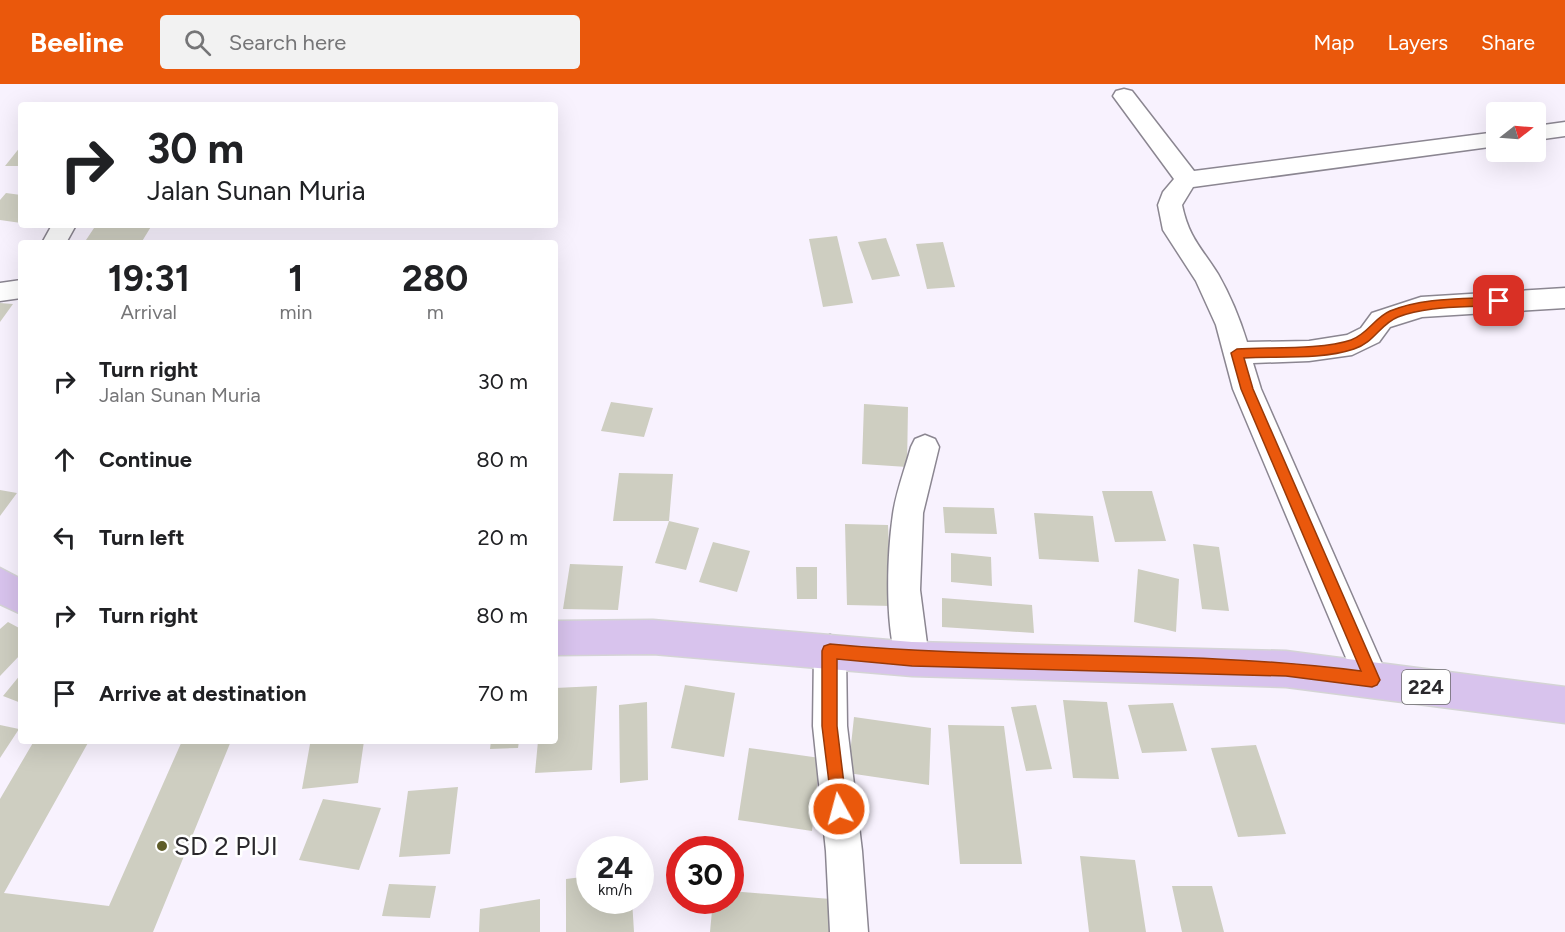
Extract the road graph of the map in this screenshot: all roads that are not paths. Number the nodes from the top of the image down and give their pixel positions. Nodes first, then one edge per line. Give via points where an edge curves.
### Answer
1 (1124, 96) dead end
2 (1565, 129) edge
3 (1546, 132) edge
4 (1486, 140) edge
5 (1186, 180) junction
6 (18, 289) edge
7 (0, 292) edge
8 (1565, 298) edge
9 (1237, 353) junction
10 (925, 447) dead end
11 (0, 584) edge
12 (18, 596) edge
13 (558, 638) edge
14 (830, 651) junction
15 (912, 659) junction
16 (1372, 680) junction
17 (1565, 705) edge
18 (849, 932) edge

1 - 5 street via 1170,153
2 - 3 street
4 - 5 street
5 - 9 street via 1175,192 1170,206 1175,230 1207,278 1229,324
6 - 7 street
8 - 9 street via 1421,307 1381,320 1370,335 1352,345 1309,351
9 - 16 street via 1247,389
10 - 15 street via 908,513 904,590
11 - 12 main road
13 - 14 main road, 224 via 653,637
14 - 15 main road, 224
14 - 18 street via 830,726
15 - 16 main road, 224 via 1286,669
16 - 17 main road, 224

